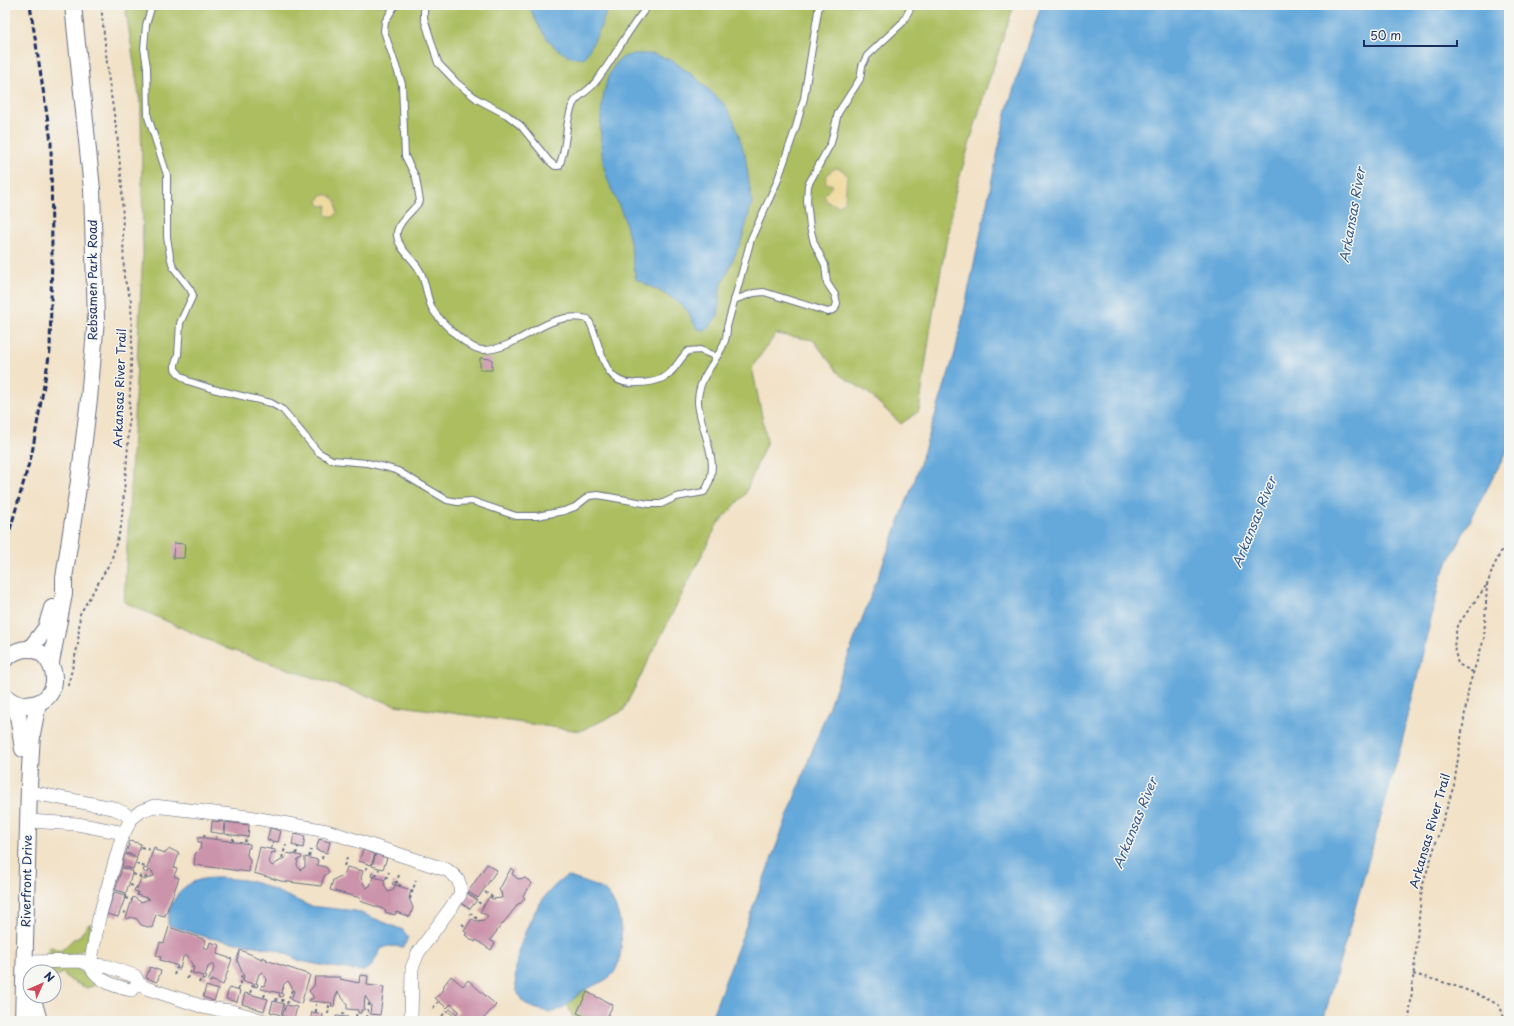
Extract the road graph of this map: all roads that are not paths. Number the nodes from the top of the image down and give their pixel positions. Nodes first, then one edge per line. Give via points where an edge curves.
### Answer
1 (73, 5) edge
2 (152, 5) edge
3 (395, 5) edge
4 (426, 5) edge
5 (649, 5) edge
6 (819, 5) edge
7 (912, 5) edge
8 (734, 300) junction
9 (715, 356) junction
10 (64, 578) junction
11 (30, 649) junction
12 (5, 659) edge
13 (51, 662) junction
14 (7, 698) edge
15 (38, 703) junction
16 (29, 789) junction
17 (80, 802) junction
18 (131, 819) junction
19 (28, 821) junction
20 (77, 824) junction
21 (124, 833) junction
22 (27, 964) edge
23 (62, 964) edge
24 (90, 964) junction
25 (25, 1004) edge
26 (34, 1004) edge
27 (23, 1021) edge
28 (39, 1021) edge
29 (264, 1021) edge
30 (412, 1021) edge

1 - 10 street, Rebsamen Park Road via 92,182 96,319 79,481
2 - 9 lane via 146,25 144,48 148,117 167,175 166,221 170,256 178,277 193,295 180,323 175,364 175,369 188,381 271,403 283,410 318,452 332,460 367,462 398,471 447,500 472,500 516,516 538,516 575,507 589,496 606,495 661,504 676,497 704,492 709,487 712,467 698,402 700,385
3 - 9 lane via 385,22 384,31 402,84 405,156 416,178 420,202 400,225 396,235 420,270 436,315 467,344 483,350 507,344 559,319 588,319 599,352 609,371 616,380 629,384 664,377 688,351 700,350
4 - 5 lane via 424,18 438,63 477,99 507,115 521,126 549,162 558,166 564,155 568,121 574,102 591,88 606,69 635,20
6 - 8 lane via 804,98 796,127 751,240
7 - 8 lane via 903,22 867,56 860,79 838,113 831,143 808,185 810,226 814,243 825,265 828,283 835,295 837,303 834,309 828,312 764,292
8 - 9 lane via 727,336 723,347
10 - 11 street, Rebsamen Park Road via 46,628
10 - 13 street, Rebsamen Park Road via 64,594
11 - 12 street via 18,650
11 - 13 street
13 - 15 street, Rebsamen Park Road via 54,679 52,688
14 - 15 street via 26,706
14 - 16 street, Riverfront Drive via 19,718
15 - 16 street, Riverfront Drive via 32,734
16 - 17 street
16 - 19 street, Riverfront Drive
17 - 18 street via 114,808
17 - 20 street
18 - 21 street
18 - 30 street via 141,811 154,806 249,817 341,834 446,870 457,877 462,887 460,895 418,953 412,968
19 - 20 street
19 - 22 street, Riverfront Drive
20 - 21 street
21 - 24 street via 99,918
23 - 24 street via 74,960
24 - 29 street via 97,977 131,990 139,984 207,1008 231,1011
25 - 27 street, Riverfront Drive
26 - 28 street

